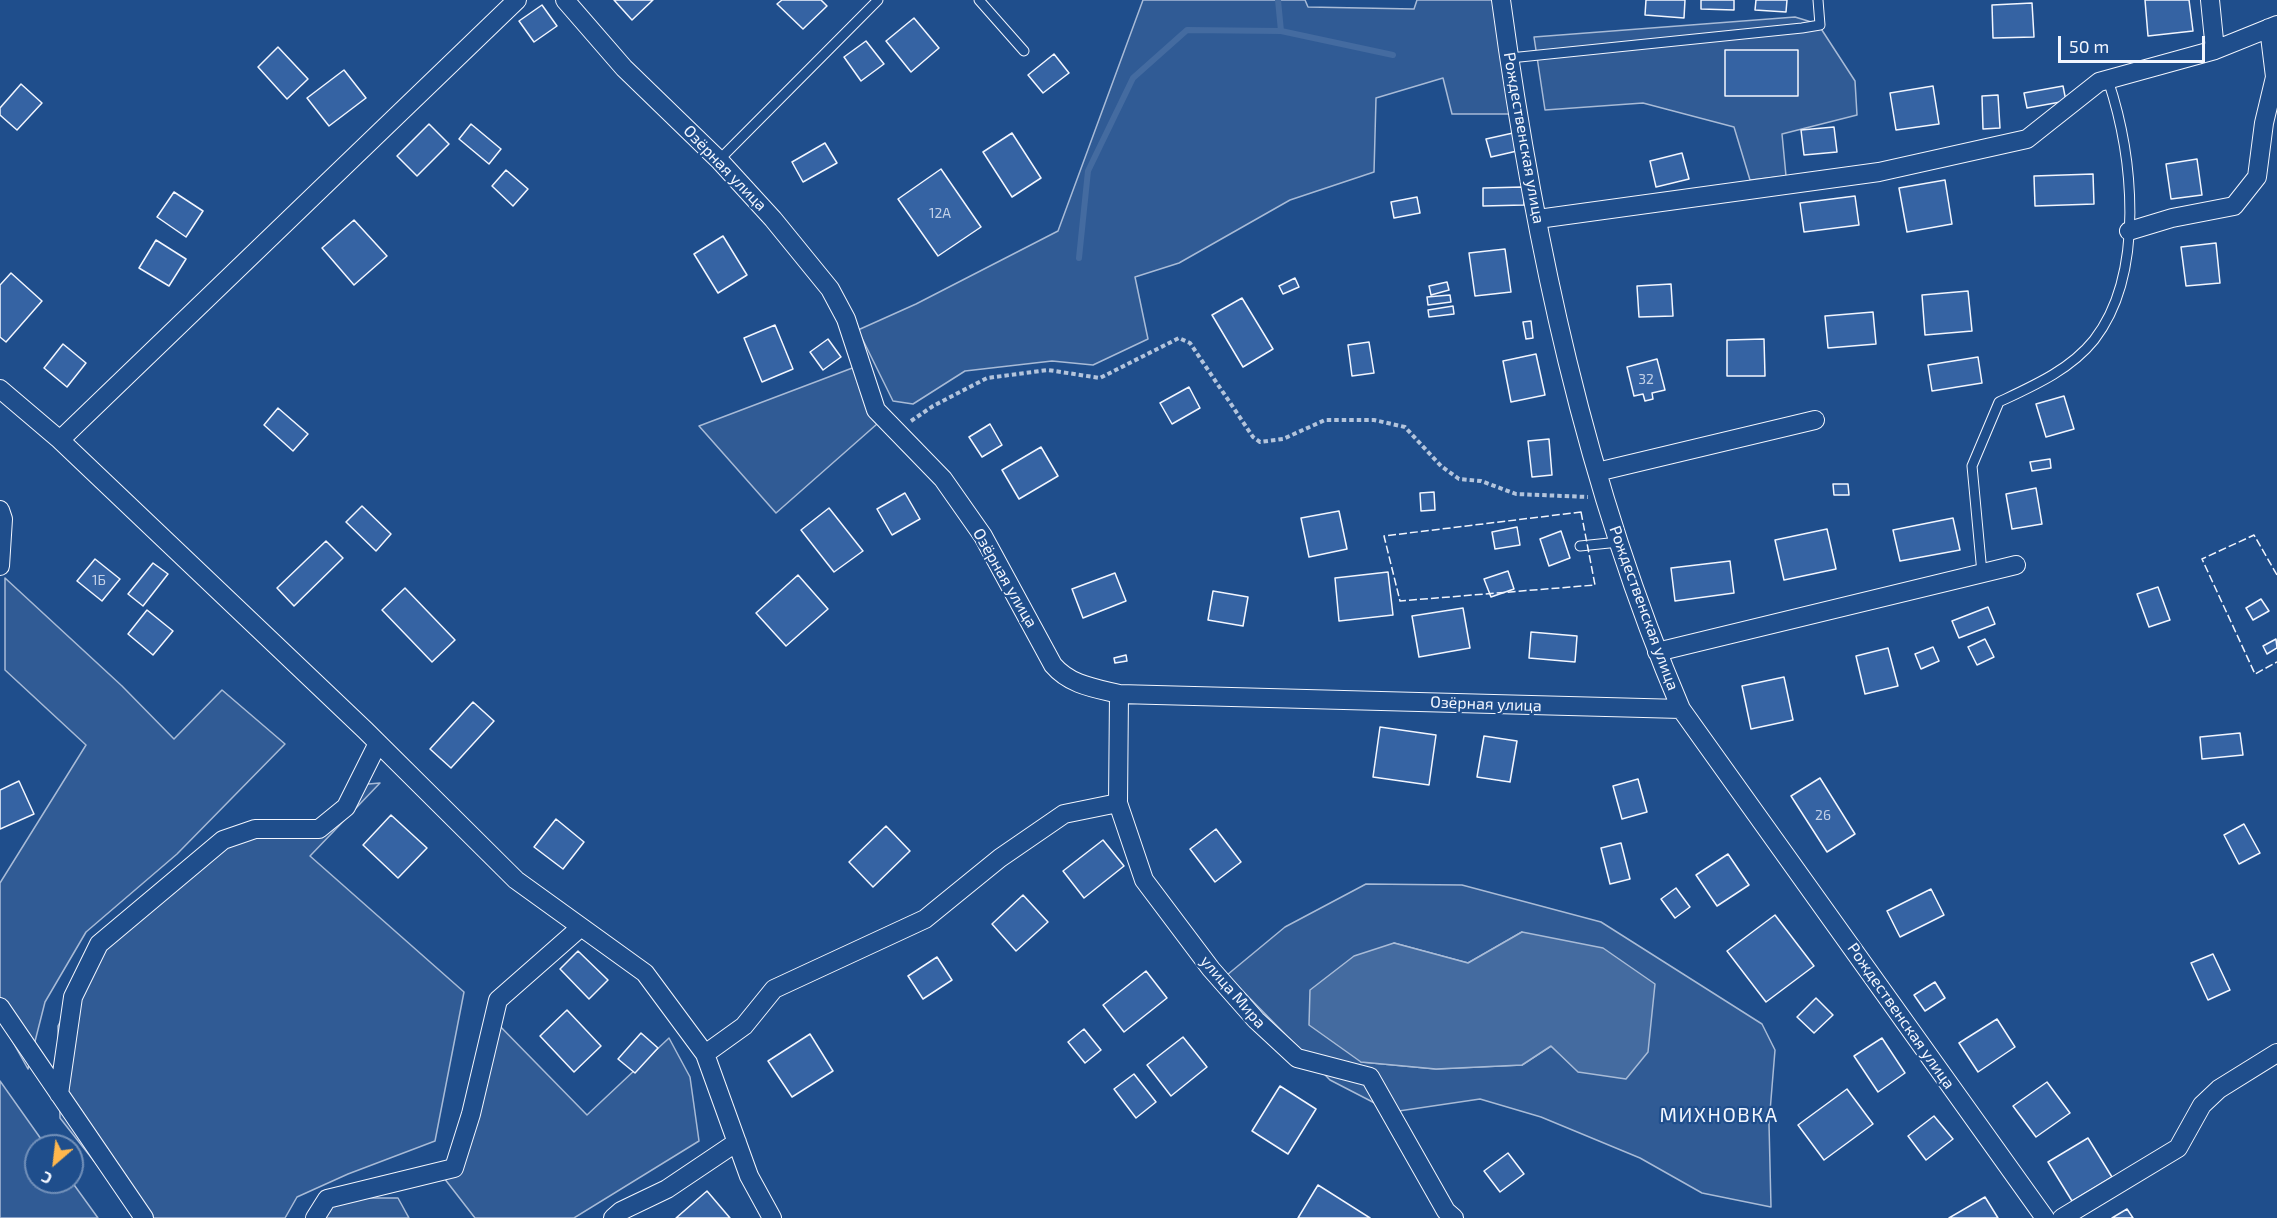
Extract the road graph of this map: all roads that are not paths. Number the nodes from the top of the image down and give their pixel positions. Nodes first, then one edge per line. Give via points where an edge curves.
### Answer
1 (517, 0) edge
2 (565, 0) edge
3 (878, 0) edge
4 (979, 0) edge
5 (1501, 0) edge
6 (1818, 0) edge
7 (2210, 0) edge
8 (2273, 26) edge
9 (2215, 50) junction
10 (1024, 51) dead end
11 (1510, 58) junction
12 (2108, 80) junction
13 (719, 160) junction
14 (1538, 219) junction
15 (2128, 231) junction
16 (0, 389) edge
17 (1815, 420) dead end
18 (60, 440) junction
19 (1597, 472) junction
20 (0, 510) edge
21 (1619, 542) junction
22 (1580, 546) dead end
23 (2016, 565) dead end
24 (0, 566) edge
25 (1982, 573) junction
26 (1657, 651) junction
27 (1119, 694) junction
28 (1681, 709) junction
29 (378, 743) junction
30 (1119, 803) junction
31 (581, 927) junction
32 (0, 1007) edge
33 (2277, 1053) edge
34 (705, 1054) junction
35 (59, 1094) junction
36 (737, 1142) junction
37 (144, 1218) edge
38 (315, 1218) edge
39 (613, 1218) edge
40 (772, 1218) edge
41 (1454, 1218) edge
42 (2045, 1218) edge
43 (2062, 1218) edge

1 - 18 street
2 - 13 street, Озёрная улица via 624,68
3 - 13 lane
4 - 10 lane
5 - 11 street, Рождественская улица
6 - 11 lane via 1820,25
7 - 9 street
8 - 9 street
8 - 15 street via 2275,76 2257,177 2234,206
9 - 12 street
11 - 14 street, Рождественская улица
12 - 14 street via 2100,82 2027,139 1879,172
12 - 15 lane via 2120,115 2129,180
13 - 27 street, Озёрная улица via 830,290 846,319 876,410 943,479 983,536 1053,665 1076,683
14 - 19 street, Рождественская улица via 1567,362
15 - 25 lane via 2119,297 2094,340 2055,375 1999,402 1972,466
16 - 18 street
17 - 19 street
18 - 29 street
19 - 21 street, Рождественская улица
20 - 24 street
21 - 22 lane
21 - 26 street, Рождественская улица
23 - 25 street
25 - 26 street
26 - 28 street, Рождественская улица
27 - 28 street, Озёрная улица
27 - 30 street, улица Мира
28 - 42 street, Рождественская улица
29 - 31 street via 516,880
29 - 35 street via 346,807 319,829 255,829 223,840 99,944 73,997
30 - 34 street via 1064,814 1000,858 925,919 774,989 744,1026
30 - 41 street, улица Мира via 1144,880 1211,969 1256,1020 1297,1058 1370,1077 1446,1211
31 - 34 street via 645,973
31 - 38 street via 498,1000 454,1168 327,1199
32 - 35 street
33 - 43 street via 2219,1089 2202,1105 2178,1148
34 - 36 street
35 - 37 street
36 - 39 street via 668,1189
36 - 40 street via 749,1176

